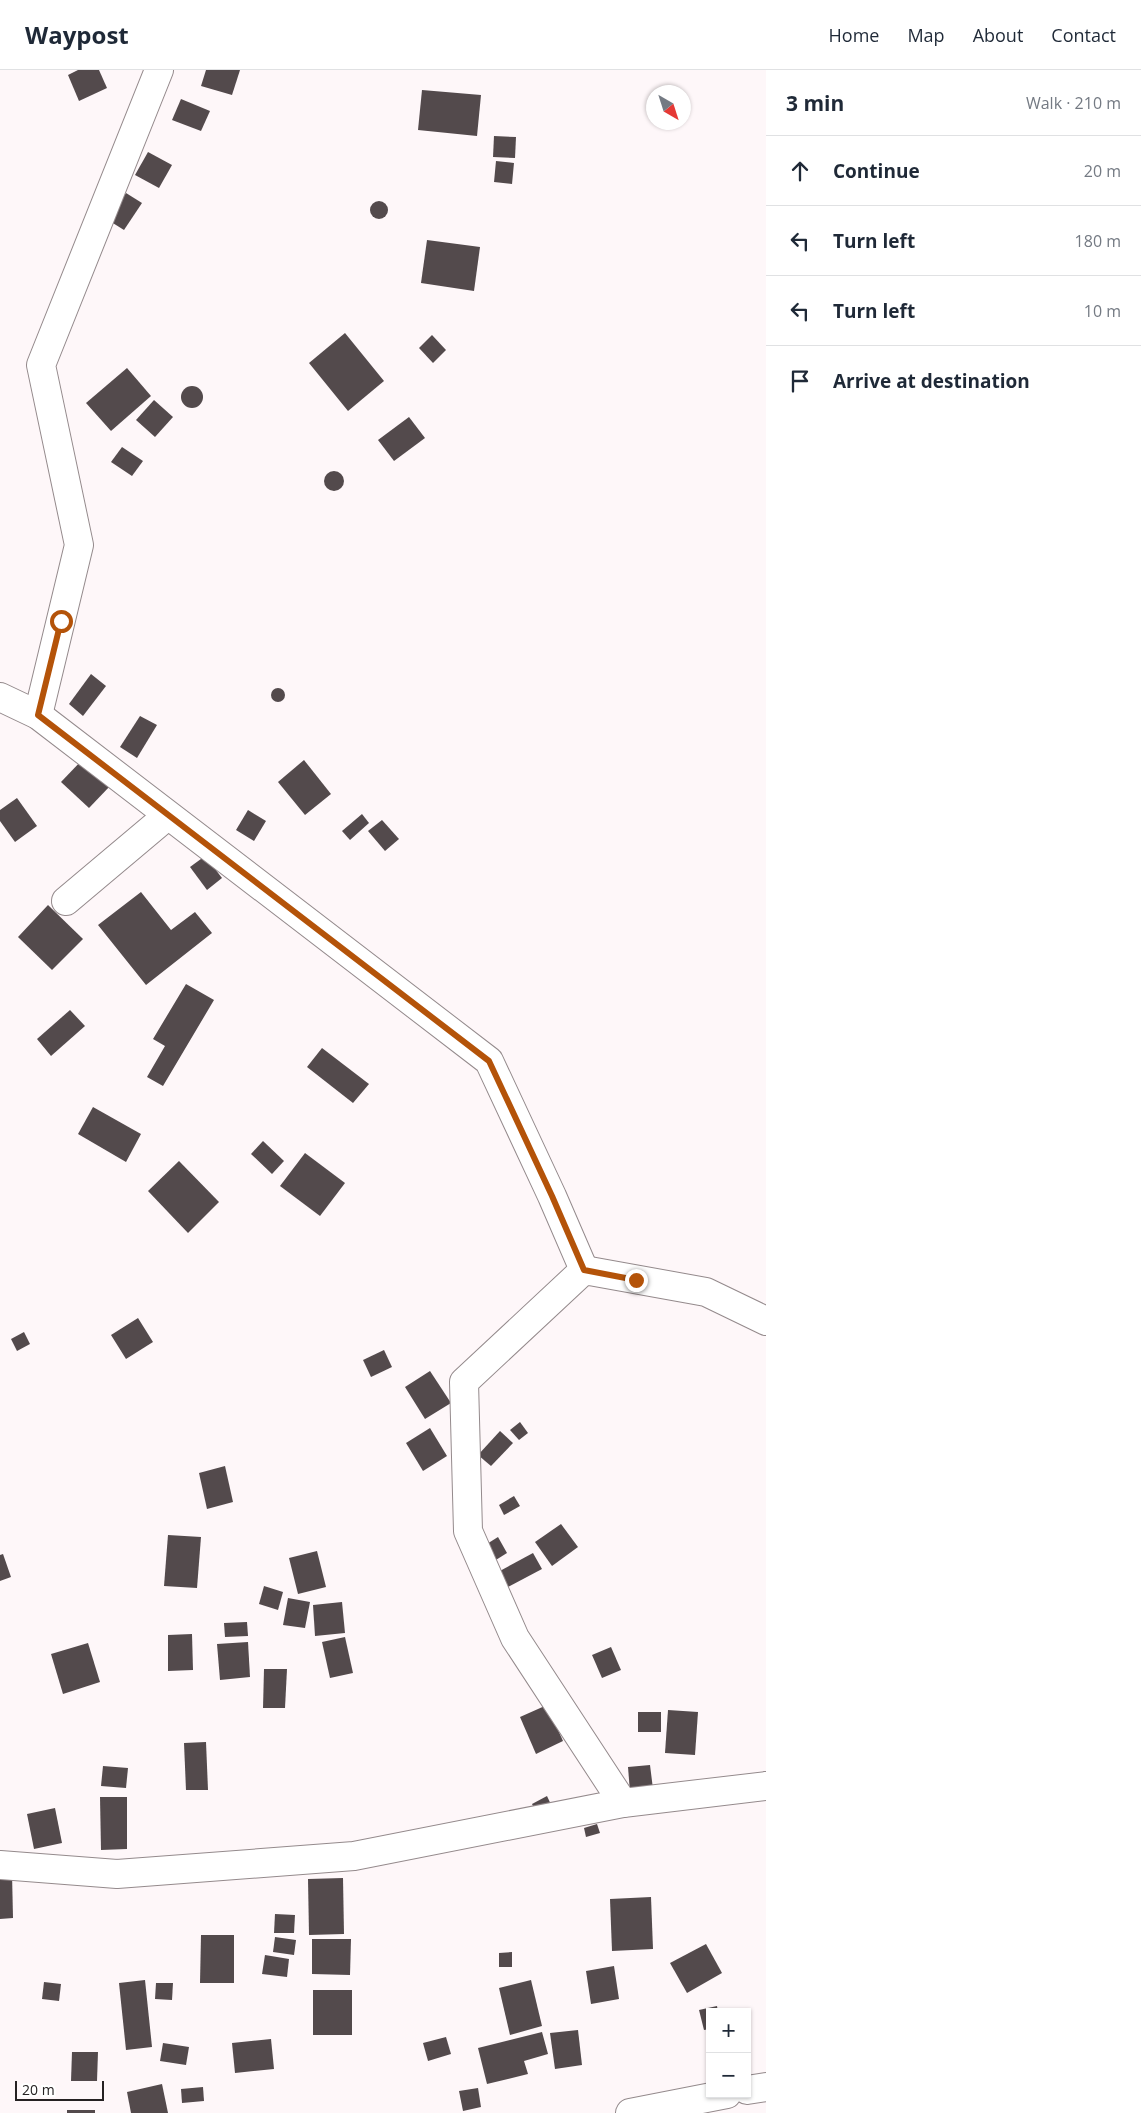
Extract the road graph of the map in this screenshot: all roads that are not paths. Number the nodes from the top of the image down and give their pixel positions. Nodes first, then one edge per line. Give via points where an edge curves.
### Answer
1 (159, 70) edge
2 (0, 697) edge
3 (38, 715) junction
4 (167, 816) junction
5 (66, 901) dead end
6 (584, 1270) junction
7 (766, 1320) edge
8 (766, 1786) edge
9 (623, 1803) junction
10 (0, 1865) edge
11 (766, 2087) edge
12 (751, 2089) edge
13 (707, 2098) edge
14 (630, 2113) edge

1 - 3 street via 41,365 79,546
2 - 3 street
3 - 4 street
4 - 5 street
4 - 6 street via 489,1061
6 - 7 street via 706,1292
6 - 9 street via 464,1382 468,1531 515,1638
8 - 9 street
9 - 10 street via 354,1856 117,1874
11 - 12 street
13 - 14 street

